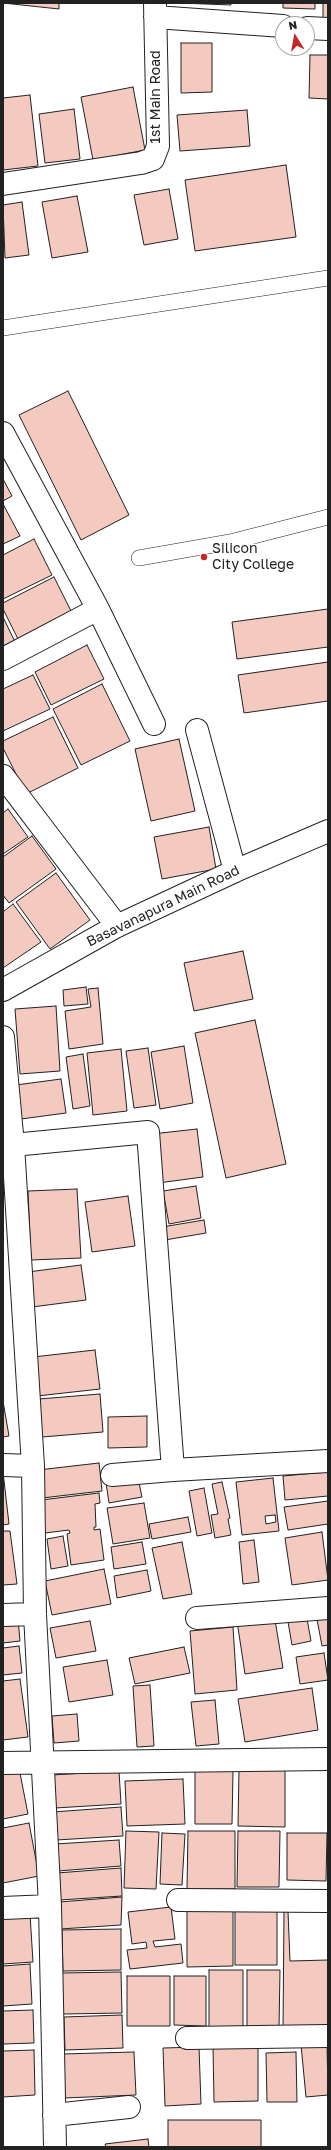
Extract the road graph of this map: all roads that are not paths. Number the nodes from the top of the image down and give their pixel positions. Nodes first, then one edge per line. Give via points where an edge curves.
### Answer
1 (155, 10) edge
2 (275, 25) edge
3 (315, 28) edge
4 (328, 29) edge
5 (3, 184) edge
6 (328, 278) edge
7 (3, 328) edge
8 (3, 433) edge
9 (328, 517) edge
10 (139, 558) dead end
11 (98, 609) junction
12 (3, 659) edge
13 (154, 724) dead end
14 (197, 730) dead end
15 (3, 776) edge
16 (328, 831) edge
17 (235, 871) junction
18 (117, 926) junction
19 (3, 990) edge
20 (3, 1037) edge
21 (13, 1146) junction
22 (328, 1461) edge
23 (3, 1465) edge
24 (33, 1466) junction
25 (173, 1470) junction
26 (112, 1475) dead end
27 (328, 1608) edge
28 (35, 1614) junction
29 (3, 1615) edge
30 (197, 1618) dead end
31 (328, 1759) edge
32 (41, 1761) junction
33 (3, 1763) edge
34 (178, 1900) dead end
35 (328, 1901) edge
36 (50, 1906) junction
37 (3, 1908) edge
38 (328, 2036) edge
39 (187, 2038) dead end
40 (129, 2107) dead end
41 (54, 2115) junction
42 (55, 2147) edge

1 - 2 street
1 - 5 street, 1st Main Road via 158,140 153,159
3 - 4 street
6 - 7 lane
8 - 11 street
9 - 10 lane via 230,542
11 - 12 street
11 - 13 street
14 - 17 street
15 - 18 street
16 - 17 street, Basavanapura Main Road
17 - 18 street, Basavanapura Main Road
18 - 19 street, Basavanapura Main Road
20 - 21 street
21 - 24 street
21 - 25 street via 148,1132
22 - 25 street
23 - 24 street
24 - 28 street
25 - 26 street
27 - 30 street
28 - 29 street
28 - 32 street
31 - 32 street
32 - 33 street
32 - 36 street
34 - 35 street
36 - 37 street
36 - 41 street
38 - 39 street
40 - 41 street
41 - 42 street

